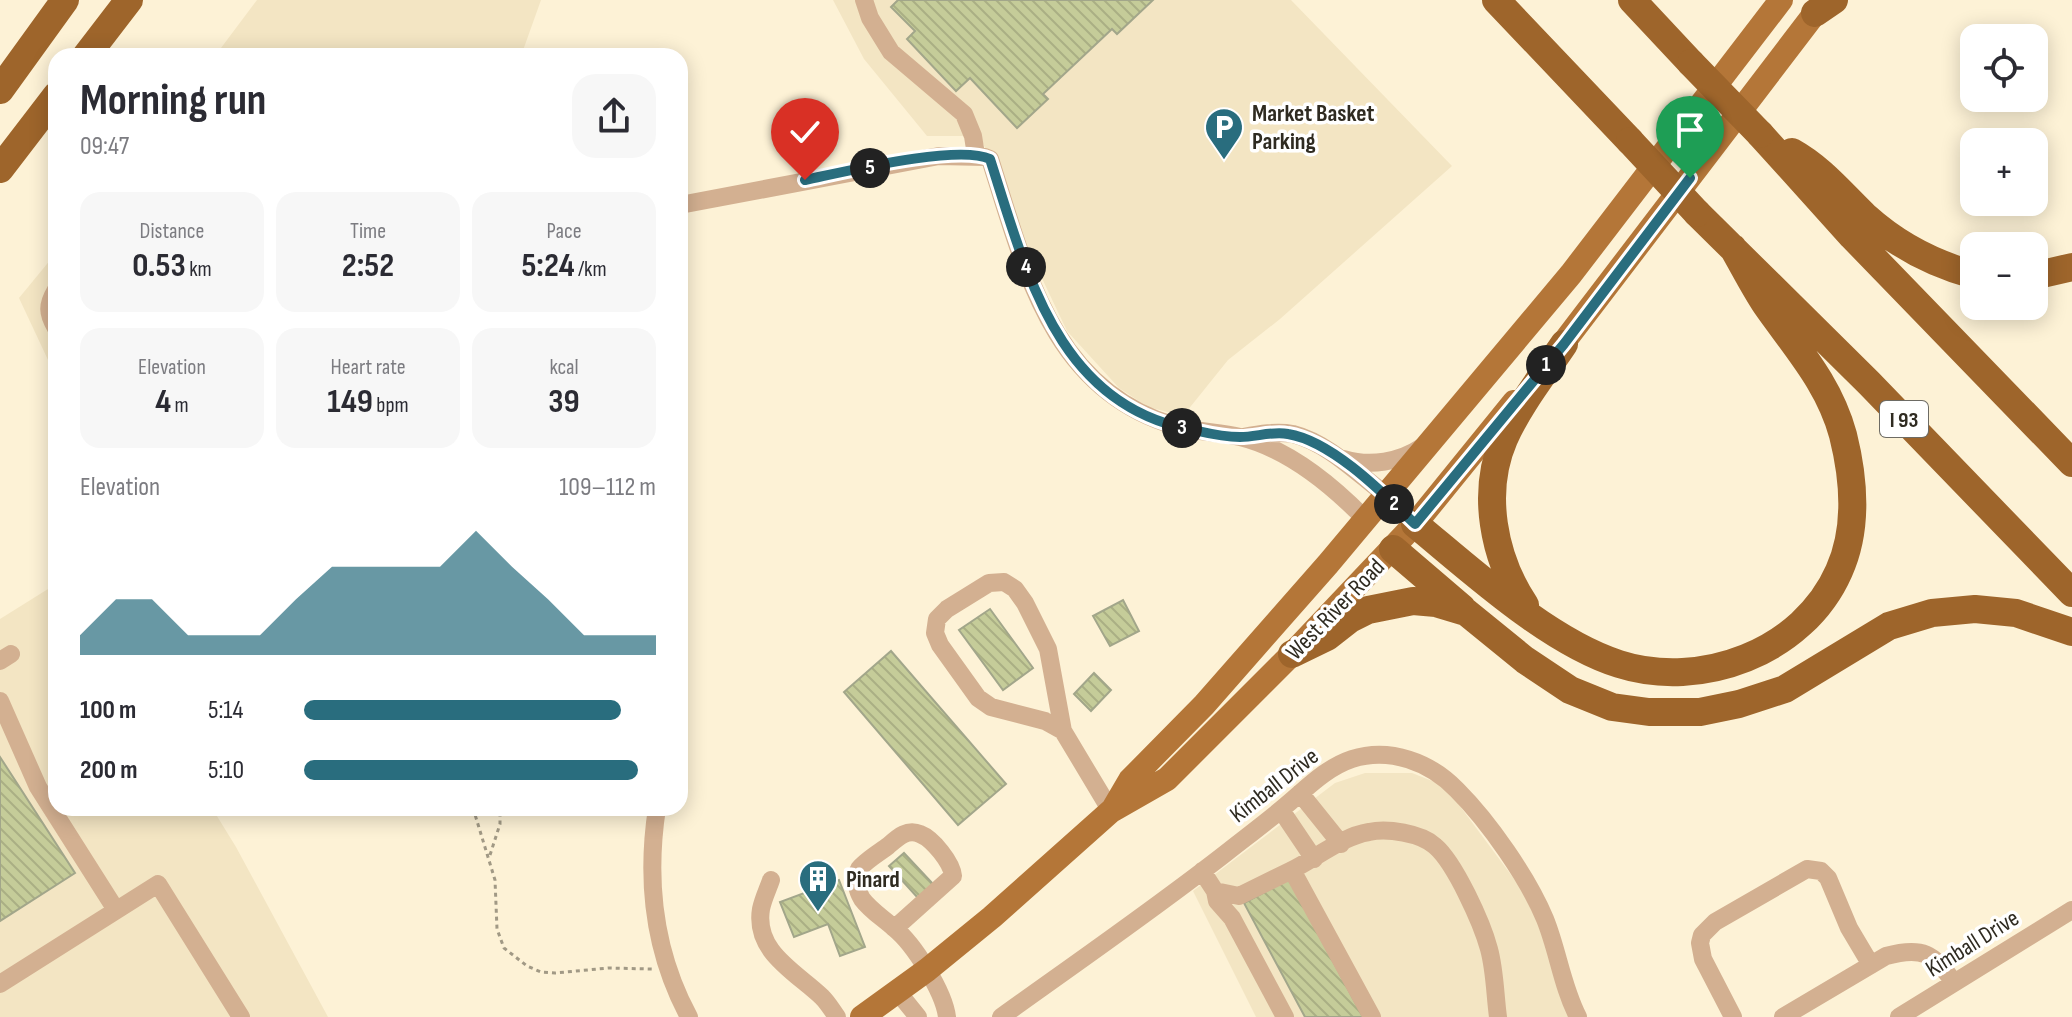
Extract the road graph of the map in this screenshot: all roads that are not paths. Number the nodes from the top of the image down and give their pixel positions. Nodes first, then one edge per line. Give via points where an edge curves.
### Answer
1 (65, 0) edge
2 (129, 0) edge
3 (864, 0) edge
4 (1496, 0) edge
5 (1632, 0) edge
6 (1781, 0) edge
7 (1825, 4) edge
8 (92, 48) edge
9 (0, 90) edge
10 (48, 106) edge
11 (1760, 134) junction
12 (976, 155) junction
13 (0, 169) edge
14 (688, 203) edge
15 (1733, 248) junction
16 (2072, 267) edge
17 (1960, 271) edge
18 (2048, 273) edge
19 (1564, 344) junction
20 (1240, 437) junction
21 (1434, 438) junction
22 (1334, 456) junction
23 (2072, 463) edge
24 (1386, 495) junction
25 (1366, 520) junction
26 (1415, 524) junction
27 (1393, 549) junction
28 (2072, 593) edge
29 (1466, 612) junction
30 (1535, 618) junction
31 (2072, 632) edge
32 (1292, 654) junction
33 (0, 701) edge
34 (1063, 731) junction
35 (1300, 793) junction
36 (48, 803) edge
37 (1281, 810) junction
38 (1111, 811) junction
39 (56, 816) edge
40 (656, 816) edge
41 (1341, 844) junction
42 (1314, 859) junction
43 (1292, 870) junction
44 (1202, 871) junction
45 (771, 880) dead end
46 (1215, 891) junction
47 (116, 910) junction
48 (2072, 910) edge
49 (895, 928) junction
50 (1871, 965) junction
51 (927, 970) junction
52 (1954, 983) junction
53 (0, 984) edge
54 (897, 991) junction
55 (241, 1017) edge
56 (689, 1017) edge
57 (837, 1017) edge
58 (862, 1017) edge
59 (918, 1017) edge
60 (947, 1017) edge
61 (1001, 1017) edge
62 (1285, 1017) edge
63 (1372, 1017) edge
64 (1498, 1017) edge
65 (1578, 1017) edge
66 (1733, 1017) edge
67 (1783, 1017) edge
68 (1899, 1017) edge

1 - 9 highway
2 - 8 highway
3 - 12 street via 891,52 961,109
4 - 15 highway, I 93, bridge
5 - 11 highway, bridge
6 - 21 main road, West River Road via 1580,263
7 - 19 main road, West River Road
10 - 13 highway
11 - 17 highway via 1810,162 1889,236
11 - 23 highway
12 - 14 street via 939,156
12 - 20 street via 990,159 1039,298 1088,377 1119,402 1158,421
15 - 28 highway, I 93
15 - 30 highway via 1766,305 1814,370 1842,431 1852,491 1851,529 1839,572 1814,609 1780,641 1738,662 1690,673 1618,664
16 - 18 highway
19 - 26 main road, West River Road
19 - 30 highway via 1505,437 1493,489 1500,552 1517,593
20 - 22 street via 1292,434
20 - 25 street via 1279,452 1310,472
21 - 22 street via 1392,460 1358,462
21 - 24 main road, West River Road
22 - 24 street
24 - 25 main road, West River Road
24 - 26 main road
25 - 27 main road
25 - 38 main road, West River Road via 1204,705 1130,780
26 - 27 main road, West River Road
26 - 30 highway
27 - 29 highway
27 - 32 main road, West River Road
29 - 31 highway via 1570,690 1612,707 1649,712 1700,712 1785,689 1889,626 1932,613 2016,613
29 - 32 highway via 1436,603 1389,604 1350,619
32 - 38 main road, West River Road via 1167,779
33 - 36 street
34 - 34 street via 978,698 940,645 937,619 989,583 1004,582 1015,589 1048,649
34 - 38 street
35 - 37 street, Kimball Drive
35 - 41 street
35 - 65 street, Kimball Drive via 1338,765 1365,756 1412,760 1441,774 1474,808 1535,897
37 - 42 street
37 - 44 street, Kimball Drive
38 - 51 main road, West River Road
39 - 47 street
40 - 56 street via 650,863 660,941
41 - 42 street
41 - 64 street via 1372,831 1415,836 1437,847 1483,929
42 - 43 street
43 - 46 street via 1239,896
43 - 63 street
44 - 46 street
44 - 61 street, Kimball Drive
45 - 57 street via 761,906 763,937 773,954
46 - 62 street
47 - 53 street
47 - 55 street via 158,884
48 - 52 street, Kimball Drive
49 - 49 street via 862,899 856,882 859,870 898,837 918,832 952,868 953,876
49 - 51 street
50 - 52 street via 1902,951 1916,951 1939,962
50 - 66 street via 1828,878 1807,869 1715,922 1702,935 1703,959
50 - 67 street
51 - 54 main road, West River Road
51 - 60 street via 944,999
52 - 68 street, Kimball Drive
54 - 58 main road, West River Road
54 - 59 street

